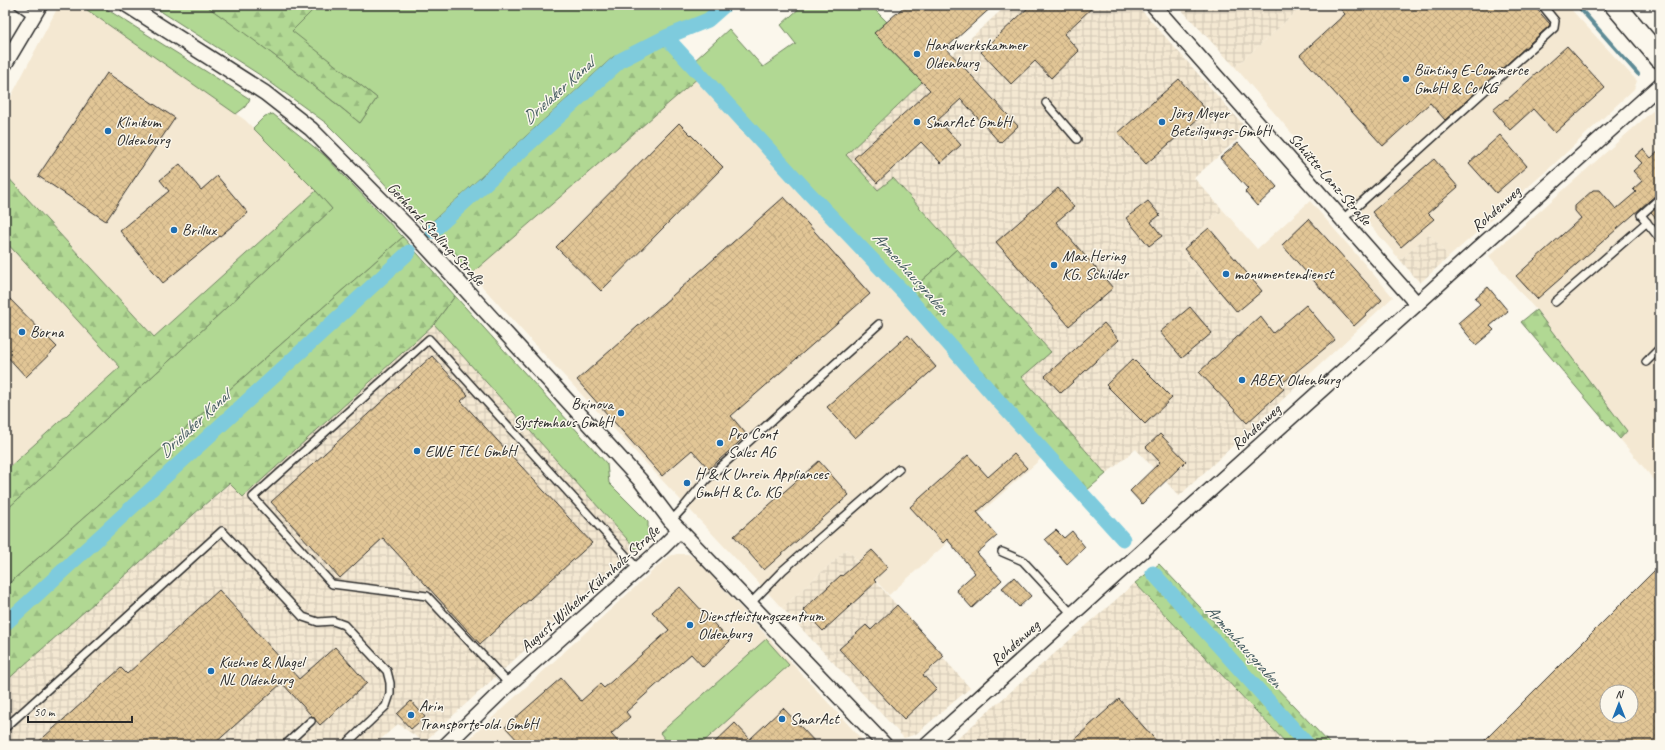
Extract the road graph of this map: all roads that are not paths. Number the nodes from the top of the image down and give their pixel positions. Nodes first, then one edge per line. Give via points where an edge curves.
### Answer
1 (18, 5) edge
2 (127, 5) edge
3 (1153, 5) edge
4 (1542, 5) edge
5 (1615, 5) edge
6 (37, 11) edge
7 (1660, 58) edge
8 (5, 64) edge
9 (1660, 85) edge
10 (1046, 103) dead end
11 (1077, 139) dead end
12 (1660, 198) edge
13 (1343, 220) junction
14 (1647, 222) junction
15 (1660, 239) edge
16 (1555, 302) dead end
17 (1417, 304) junction
18 (879, 324) dead end
19 (1660, 348) edge
20 (1646, 362) dead end
21 (899, 469) dead end
22 (675, 526) junction
23 (1002, 552) dead end
24 (638, 569) junction
25 (750, 604) junction
26 (1072, 614) junction
27 (509, 684) junction
28 (311, 721) dead end
29 (5, 728) edge
30 (285, 745) edge
31 (346, 745) edge
32 (446, 745) edge
33 (885, 745) edge
34 (927, 745) edge

1 - 6 lane
2 - 22 street, Gerhard-Stalling-Straße via 265,93 311,129 412,231 635,474
3 - 13 street, Schütte-Lanz-Straße
4 - 13 lane via 1554,21 1554,28
5 - 7 main road
6 - 8 street
9 - 17 street, Rohdenweg
10 - 11 lane
12 - 14 lane via 1641,215
13 - 17 street, Schütte-Lanz-Straße
14 - 15 lane
14 - 16 lane
17 - 26 street, Rohdenweg
18 - 22 lane via 706,480 683,508
19 - 20 lane
21 - 25 lane via 783,570
22 - 24 street, August-Wilhelm-Kühnholz-Straße
22 - 25 street, August-Wilhelm-Kühnholz-Straße
23 - 26 lane via 1023,561
24 - 27 street, August-Wilhelm-Kühnholz-Straße
24 - 27 lane via 429,339 253,497 332,584 427,596
25 - 33 street, August-Wilhelm-Kühnholz-Straße
26 - 34 street, Rohdenweg
27 - 32 street, August-Wilhelm-Kühnholz-Straße
28 - 30 lane
29 - 31 lane via 222,531 303,618 318,622 333,621 344,625 387,671 390,694 386,706

